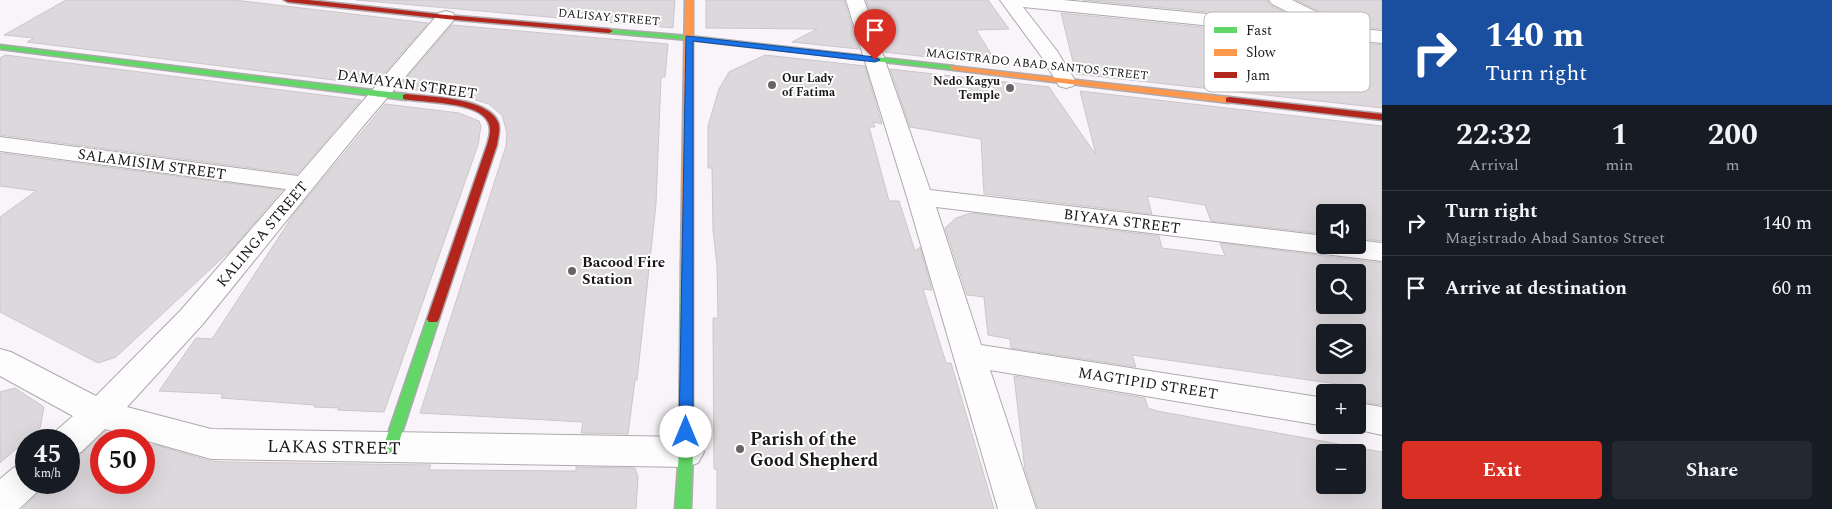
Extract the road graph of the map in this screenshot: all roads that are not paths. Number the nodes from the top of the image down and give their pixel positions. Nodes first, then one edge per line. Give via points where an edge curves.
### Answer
1 (288, 0) edge
2 (689, 0) edge
3 (855, 0) edge
4 (1009, 0) edge
5 (1278, 0) edge
6 (1302, 12) edge
7 (446, 17) junction
8 (1204, 20) edge
9 (689, 38) junction
10 (0, 47) edge
11 (875, 60) junction
12 (1066, 82) junction
13 (378, 94) junction
14 (1382, 117) edge
15 (0, 144) edge
16 (303, 184) junction
17 (920, 197) junction
18 (1382, 252) edge
19 (970, 354) junction
20 (0, 361) edge
21 (1316, 411) edge
22 (100, 414) junction
23 (1366, 418) edge
24 (1382, 421) edge
25 (80, 432) edge
26 (390, 448) junction
27 (686, 452) junction
28 (15, 489) edge
29 (0, 502) edge
30 (683, 509) edge
31 (1017, 509) edge

1 - 7 street, DALISAY STREET
2 - 9 street
3 - 11 street
4 - 8 street
4 - 12 street
5 - 6 street
7 - 9 street, DALISAY STREET
7 - 13 street, KALINGA STREET
9 - 11 street, MAGISTRADO ABAD SANTOS STREET
9 - 27 street
10 - 13 street, DAMAYAN STREET
11 - 12 street, MAGISTRADO ABAD SANTOS STREET
11 - 17 street
12 - 14 street, MAGISTRADO ABAD SANTOS STREET
13 - 16 street, KALINGA STREET
13 - 26 street, DAMAYAN STREET via 481,109 495,123 496,133
15 - 16 street, SALAMISIM STREET
16 - 22 street, KALINGA STREET via 225,280
17 - 18 street, BIYAYA STREET
17 - 19 street
19 - 21 street, MAGTIPID STREET
19 - 31 street
20 - 22 street, LAKAS STREET
22 - 25 street, KALINGA STREET
22 - 26 street, LAKAS STREET via 211,444
23 - 24 street
26 - 27 street, LAKAS STREET
27 - 30 street
28 - 29 street

